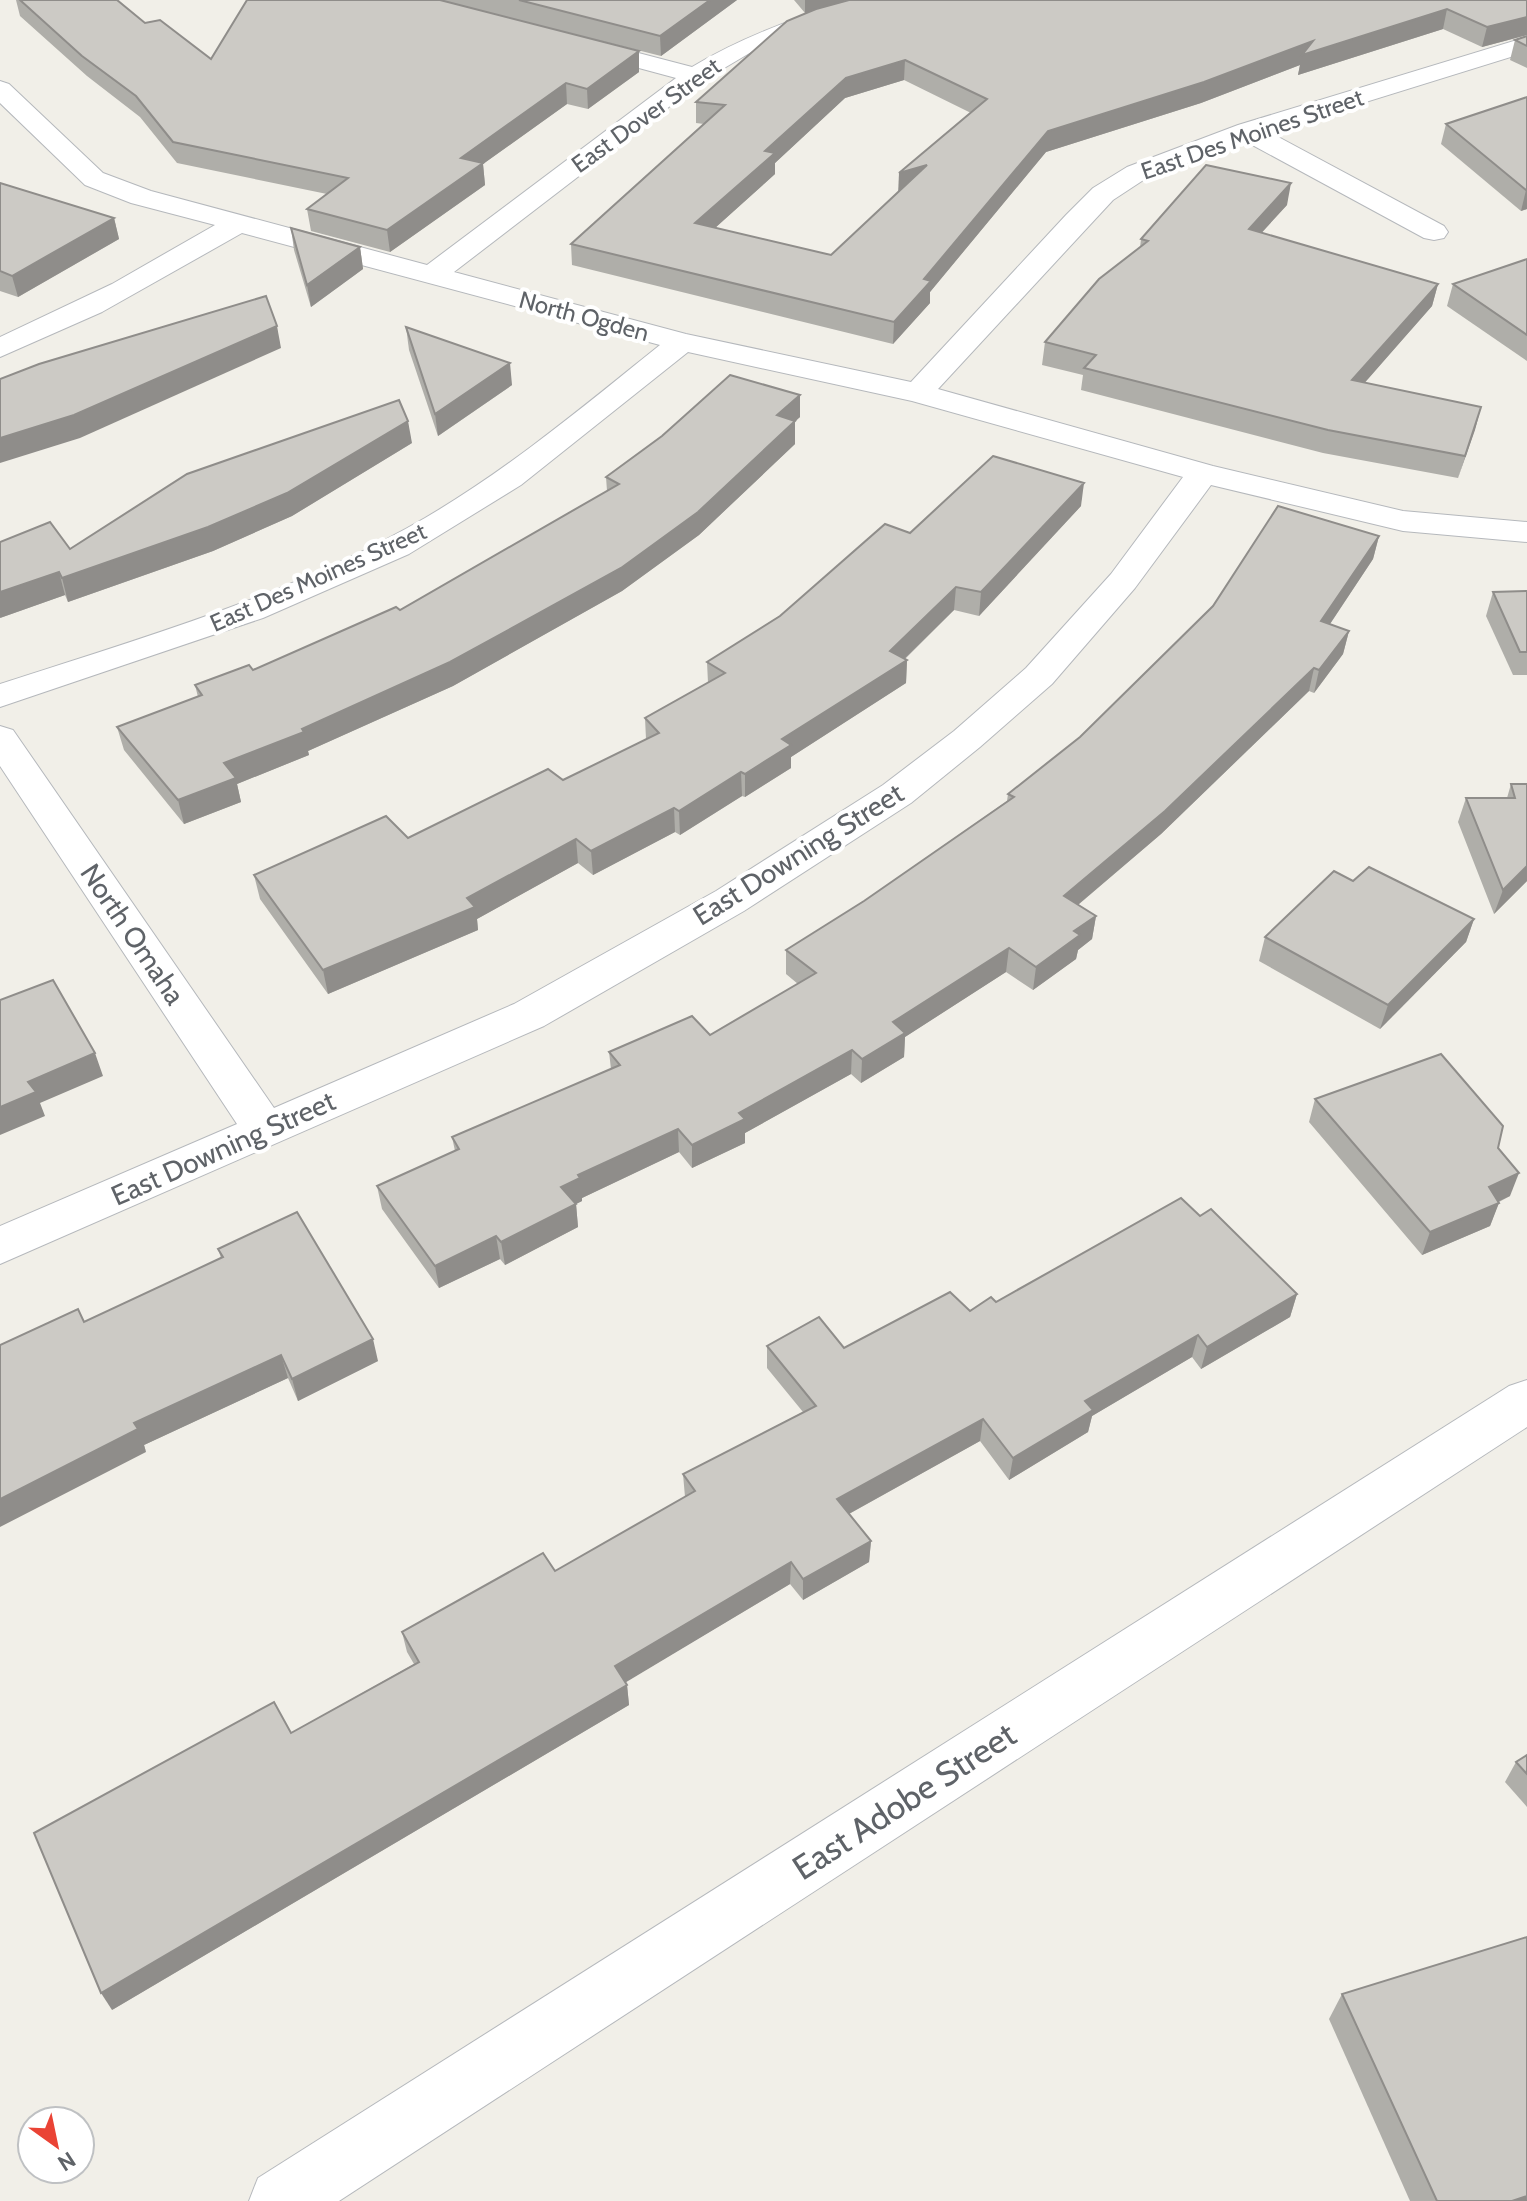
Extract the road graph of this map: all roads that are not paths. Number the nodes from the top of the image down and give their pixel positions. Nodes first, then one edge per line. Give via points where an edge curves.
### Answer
1 (883, 0) edge
2 (562, 40) edge
3 (1527, 44) edge
4 (695, 75) junction
5 (6, 102) edge
6 (1247, 131) junction
7 (239, 223) junction
8 (1434, 232) dead end
9 (432, 275) junction
10 (682, 342) junction
11 (0, 348) edge
12 (918, 393) junction
13 (1203, 473) junction
14 (1527, 532) edge
15 (0, 696) edge
16 (0, 738) edge
17 (265, 1130) junction
18 (0, 1246) edge
19 (1527, 1401) edge
20 (281, 2201) edge

1 - 4 street, East Dover Street via 744,46
2 - 4 street
3 - 6 street, East Des Moines Street
4 - 9 street, East Dover Street
5 - 7 street, North Ogden via 94,179
6 - 8 street
6 - 12 street, East Des Moines Street via 1136,173 1103,194
7 - 9 street, North Ogden
7 - 11 street via 135,286
9 - 10 street, North Ogden
10 - 12 street, North Ogden
10 - 15 street, East Des Moines Street via 526,468 399,546 224,623
12 - 13 street, North Ogden
13 - 14 street via 1403,521
13 - 17 street, East Downing Street via 1123,581 1039,676 897,794 730,901 529,1015
16 - 17 street, North Omaha
17 - 18 street, East Downing Street
19 - 20 street, East Adobe Street

